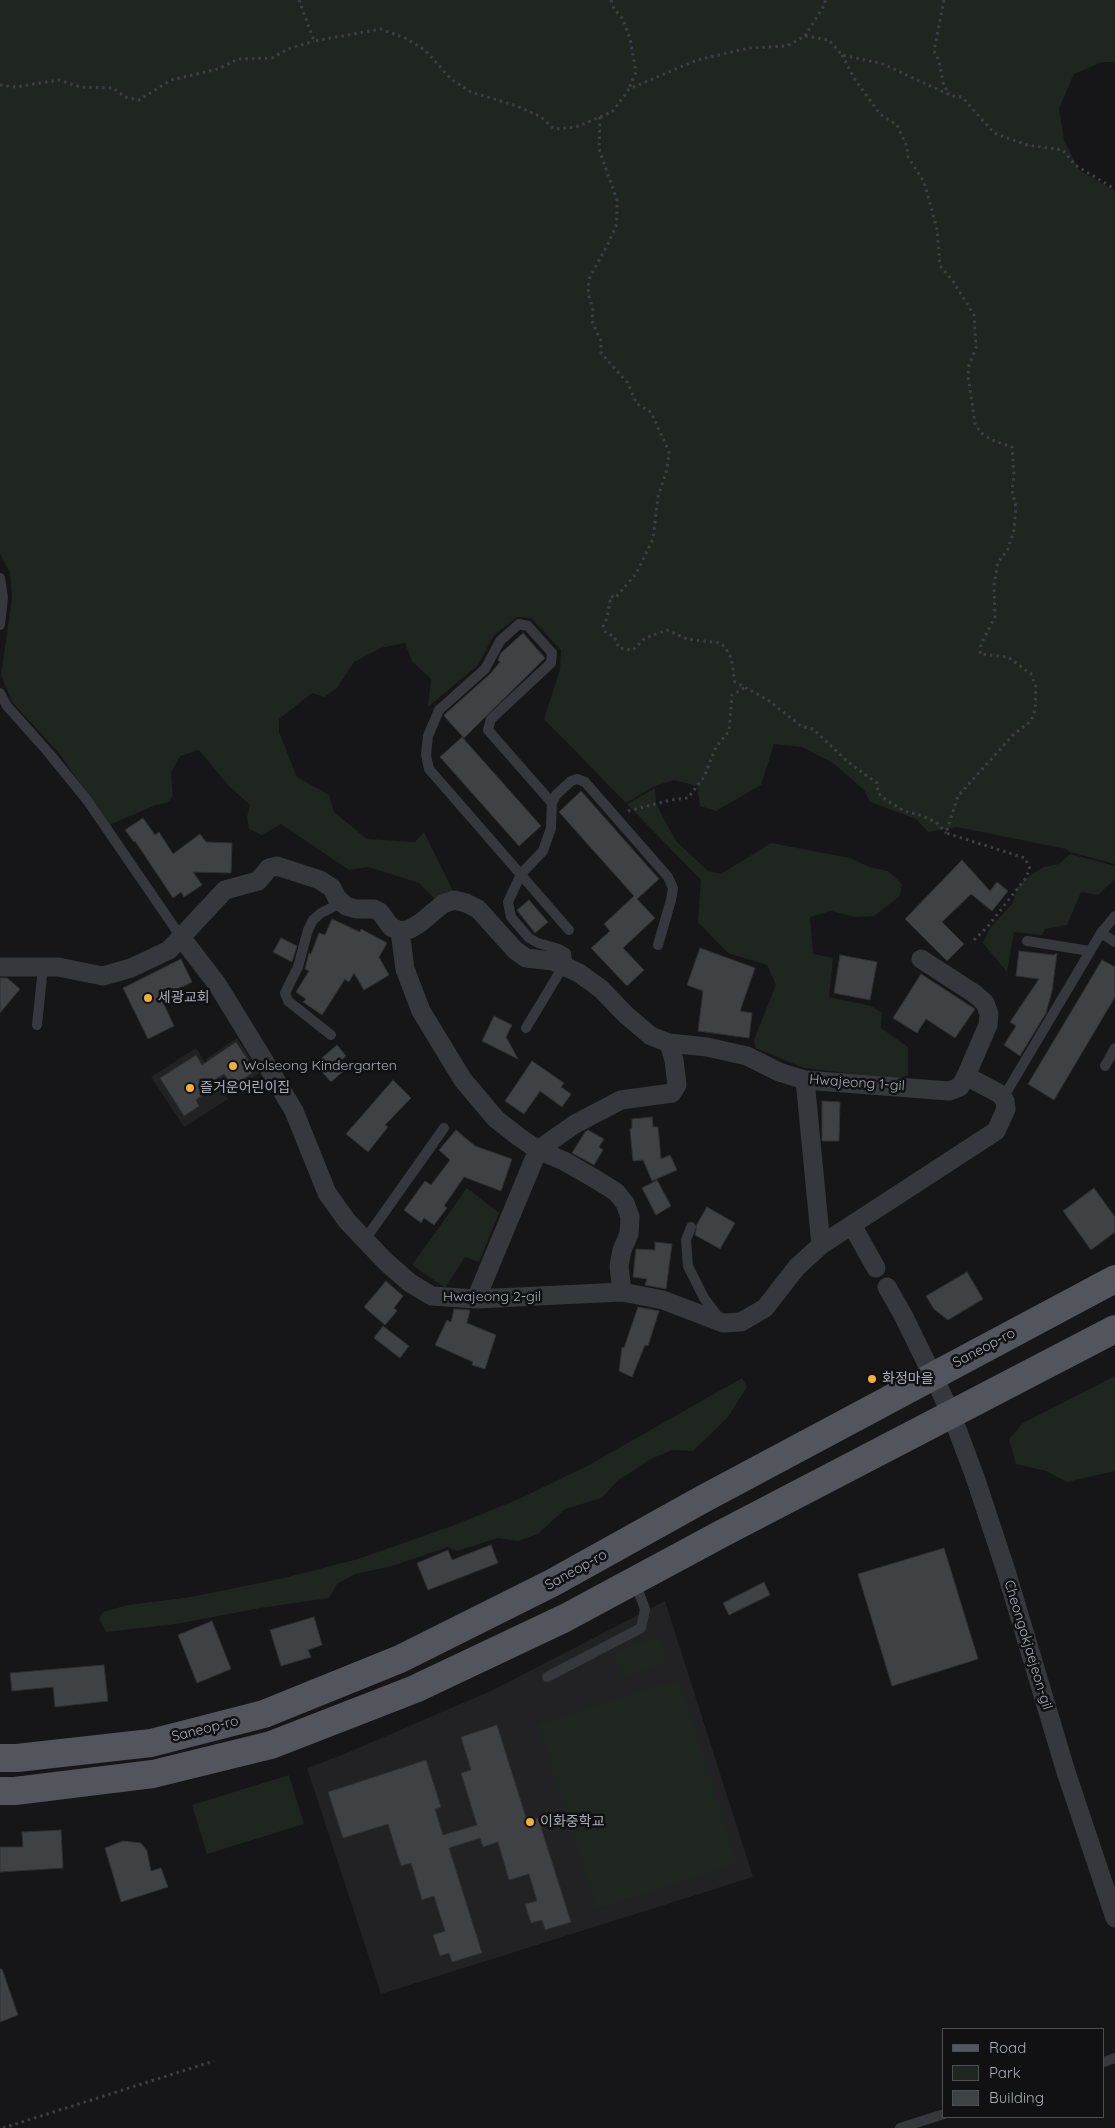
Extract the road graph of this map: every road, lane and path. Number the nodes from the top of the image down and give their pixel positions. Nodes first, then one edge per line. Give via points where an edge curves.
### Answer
1 (299, 0) edge
2 (611, 0) edge
3 (825, 0) edge
4 (944, 0) edge
5 (805, 36) junction
6 (314, 42) junction
7 (842, 55) junction
8 (0, 85) edge
9 (629, 89) junction
10 (952, 96) junction
11 (600, 116) junction
12 (1115, 189) edge
13 (0, 578) edge
14 (0, 625) edge
15 (745, 688) junction
16 (0, 693) edge
17 (552, 803) junction
18 (616, 817) junction
19 (946, 833) junction
20 (521, 874) junction
21 (341, 903) junction
22 (1115, 916) edge
23 (569, 930) dead end
24 (400, 931) junction
25 (1101, 933) junction
26 (181, 937) junction
27 (1027, 941) dead end
28 (1115, 942) edge
29 (971, 943) dead end
30 (658, 945) dead end
31 (1090, 951) junction
32 (921, 959) dead end
33 (564, 965) junction
34 (0, 967) edge
35 (43, 967) junction
36 (37, 1025) dead end
37 (526, 1028) dead end
38 (331, 1035) dead end
39 (669, 1043) junction
40 (1115, 1048) edge
41 (1105, 1066) dead end
42 (966, 1076) junction
43 (805, 1080) junction
44 (1003, 1098) junction
45 (444, 1128) dead end
46 (538, 1150) junction
47 (852, 1225) junction
48 (691, 1227) dead end
49 (364, 1241) junction
50 (821, 1245) junction
51 (876, 1268) dead end
52 (1115, 1279) edge
53 (887, 1287) dead end
54 (622, 1292) junction
55 (476, 1300) junction
56 (723, 1323) junction
57 (1115, 1330) edge
58 (932, 1375) junction
59 (951, 1413) junction
60 (635, 1581) junction
61 (547, 1677) dead end
62 (0, 1758) edge
63 (0, 1791) edge
64 (1115, 1918) edge
65 (214, 2061) dead end
66 (942, 2115) edge
67 (3, 2128) edge
68 (900, 2128) edge

1 - 6 path
2 - 9 path via 630,39 636,72
3 - 5 path
4 - 10 path via 934,52 944,87
5 - 7 path via 829,40
5 - 9 path via 787,46 749,48 697,60
6 - 8 path via 272,58 238,59 218,69 171,80 139,100 125,97 114,88 80,87 59,80 16,87
6 - 11 path via 381,29 425,50 451,79 471,92 517,106 541,117 554,129 576,127
7 - 10 path via 883,64
7 - 19 path via 880,114 897,125 907,147 908,158 924,182 937,229 940,266 953,280 974,315 976,348 968,365 968,375 976,424 992,440 1012,447 1012,490 1016,507 1014,530 1008,552 997,566 995,617 981,644 980,654 1008,657 1031,674 1036,687 1035,710 1030,721 1013,735 958,796
9 - 11 path via 612,112
10 - 12 path via 962,97 994,133 1027,145 1063,150 1075,165
11 - 15 path via 599,149 616,194 617,216 609,242 589,279 592,321 601,341 602,353 627,382 637,404 651,412 669,452 651,545 636,574 615,598 611,596 603,627 606,633 614,636 620,648 633,650 645,638 667,630 686,640 720,643 730,658 735,682
13 - 14 lane
15 - 18 path via 732,695 729,731 716,747 704,778 688,798 639,807
15 - 19 path via 782,710 801,726 813,730 877,783 878,793 885,799 904,811 936,822
16 - 26 lane via 7,706 87,800
17 - 18 lane via 570,781 577,779 585,782
17 - 20 lane via 548,840 543,851
17 - 20 lane via 488,730 491,719 551,664 552,653 528,626 519,624 500,641 485,669 439,710 428,736 426,755 430,769
18 - 30 lane via 668,877 673,888
19 - 29 path via 1025,858 1030,869 989,925
20 - 23 lane
20 - 33 lane via 508,902 511,918 529,938 566,954
21 - 24 street via 356,909 374,909 391,927
21 - 26 street via 332,888 320,880 277,866 269,868 258,881 225,890
21 - 38 lane via 313,920 298,967 285,993 288,1001
22 - 25 lane
24 - 33 street, Hwajeong 1-gil via 410,929 443,904 454,900 478,909 514,950 526,958
24 - 46 street via 405,970 420,1011 434,1035 463,1080 496,1119
25 - 28 lane
25 - 31 lane
26 - 35 street via 169,950 113,975
26 - 49 street, Hwajeong 2-gil via 217,984 272,1072 294,1111 327,1192
27 - 31 lane
31 - 44 lane
32 - 42 street via 985,1003 988,1025
33 - 37 lane
33 - 39 street, Hwajeong 1-gil via 601,989 651,1036
34 - 35 street
35 - 36 lane
39 - 43 street, Hwajeong 1-gil via 747,1056 779,1072
39 - 46 street via 676,1085 672,1093 621,1100 575,1124
40 - 41 lane
42 - 43 street, Hwajeong 1-gil via 960,1087 949,1091
42 - 44 street
43 - 50 street
44 - 47 street via 1006,1110 996,1131
45 - 49 lane
46 - 54 street via 597,1180 625,1202 630,1217 629,1234 619,1266
46 - 55 street
47 - 50 street
47 - 51 street
48 - 56 lane via 686,1240 688,1266 704,1298
49 - 55 street, Hwajeong 2-gil via 410,1283 432,1296
50 - 56 street, Hwajeong 2-gil via 797,1267 765,1308 741,1322
52 - 58 main road, Saneop-ro
53 - 58 street, Cheongokjaejeon-gil
54 - 55 street, Hwajeong 2-gil
54 - 56 street, Hwajeong 2-gil via 663,1300
57 - 59 main road
58 - 59 street, Cheongokjaejeon-gil
58 - 62 main road, Saneop-ro via 552,1583 391,1663 264,1714 151,1743
59 - 60 main road
59 - 64 street, Cheongokjaejeon-gil via 1006,1571 1066,1772
60 - 61 lane via 644,1609 641,1628
60 - 63 main road via 416,1689 270,1745 153,1774
65 - 67 path
66 - 68 lane

